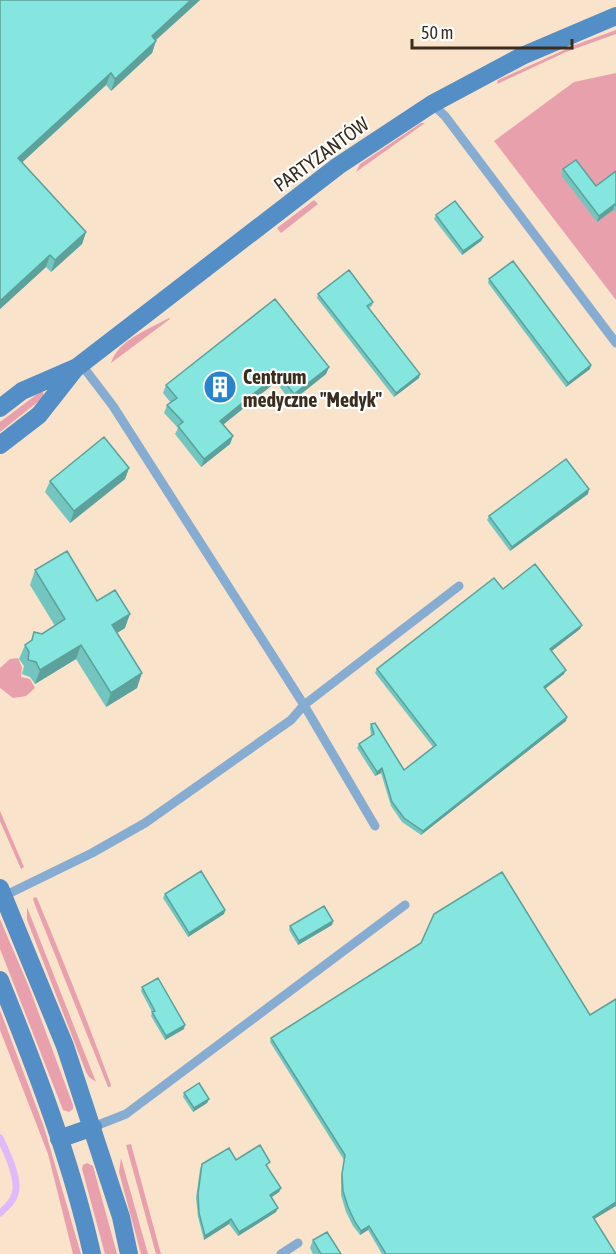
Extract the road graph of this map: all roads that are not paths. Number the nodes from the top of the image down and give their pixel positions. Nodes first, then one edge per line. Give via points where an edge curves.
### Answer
1 (616, 16) edge
2 (432, 104) junction
3 (616, 342) edge
4 (79, 366) junction
5 (0, 408) edge
6 (0, 445) edge
7 (459, 586) dead end
8 (304, 705) junction
9 (375, 826) dead end
10 (1, 894) edge
11 (405, 905) dead end
12 (0, 980) edge
13 (93, 1127) junction
14 (59, 1138) junction
15 (298, 1243) dead end
16 (92, 1254) edge
17 (129, 1254) edge
18 (281, 1254) edge

1 - 2 street, PARTYZANTÓW via 522,56
2 - 3 lane
2 - 4 street, PARTYZANTÓW via 338,166
4 - 5 street, PARTYZANTÓW via 22,391
4 - 6 street, PARTYZANTÓW via 39,415
4 - 8 lane via 113,406
7 - 8 lane
8 - 9 lane
8 - 10 lane via 291,720 144,823 92,853
10 - 13 street
11 - 13 lane via 151,1097 126,1114
12 - 14 street
13 - 14 street
13 - 17 street
14 - 16 street
15 - 18 lane

